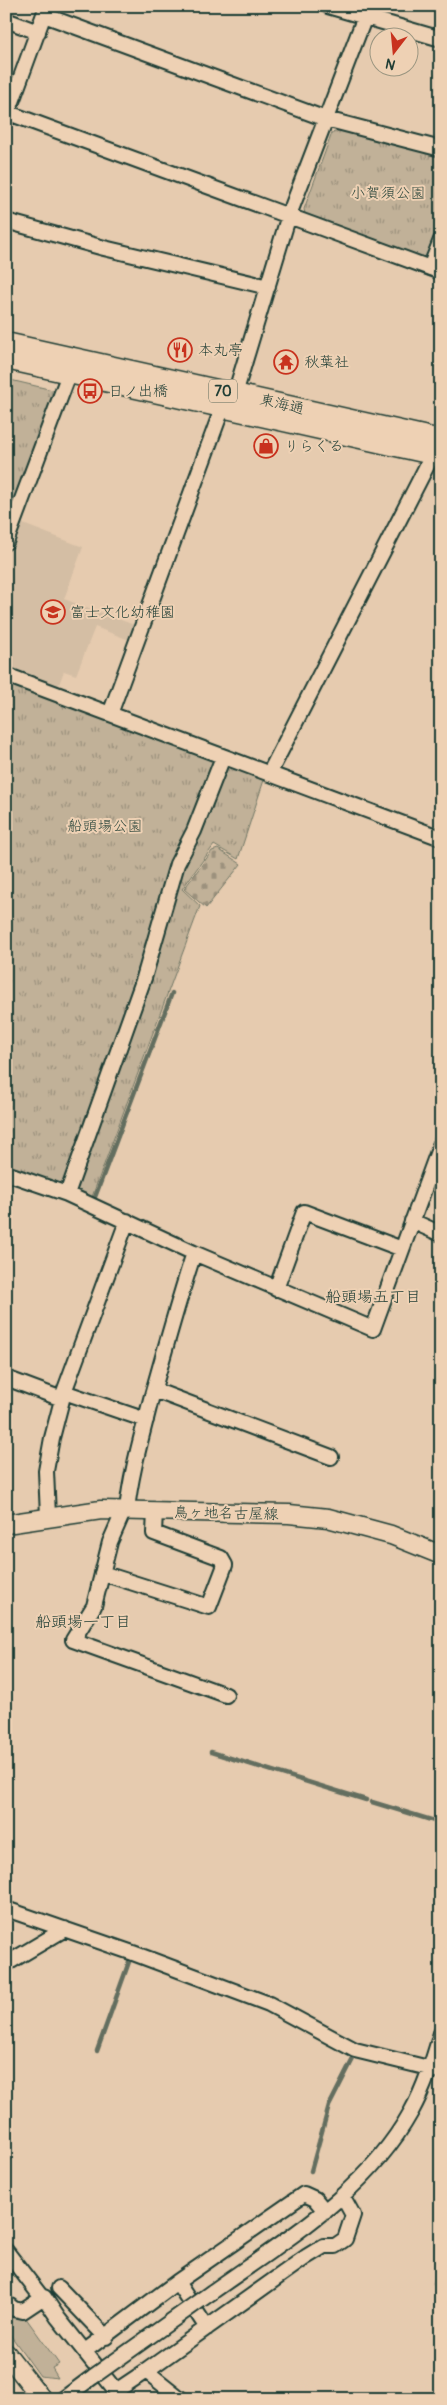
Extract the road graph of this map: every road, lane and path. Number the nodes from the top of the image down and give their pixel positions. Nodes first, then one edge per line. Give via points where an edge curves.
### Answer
1 (328, 6) edge
2 (46, 11) edge
3 (366, 12) edge
4 (6, 20) edge
5 (38, 32) junction
6 (441, 39) edge
7 (7, 114) edge
8 (326, 119) junction
9 (441, 149) edge
10 (289, 214) junction
11 (6, 221) edge
12 (441, 240) edge
13 (435, 270) edge
14 (268, 287) junction
15 (6, 342) edge
16 (6, 360) edge
17 (69, 374) junction
18 (235, 394) junction
19 (222, 409) junction
20 (438, 448) edge
21 (6, 542) edge
22 (6, 675) edge
23 (110, 714) junction
24 (223, 757) junction
25 (269, 774) junction
26 (441, 838) edge
27 (440, 1148) edge
28 (6, 1173) edge
29 (67, 1194) junction
30 (127, 1221) junction
31 (412, 1221) junction
32 (441, 1234) edge
33 (402, 1249) junction
34 (194, 1253) junction
35 (276, 1289) junction
36 (6, 1378) edge
37 (154, 1390) junction
38 (63, 1395) junction
39 (146, 1420) junction
40 (331, 1457) dead end
41 (125, 1510) junction
42 (155, 1511) junction
43 (48, 1516) junction
44 (6, 1524) edge
45 (441, 1555) edge
46 (102, 1573) junction
47 (226, 1696) dead end
48 (6, 1909) edge
49 (65, 1928) junction
50 (6, 1964) edge
51 (441, 2033) edge
52 (436, 2070) edge
53 (343, 2197) junction
54 (325, 2211) junction
55 (6, 2251) edge
56 (177, 2282) junction
57 (59, 2288) dead end
58 (43, 2298) junction
59 (6, 2303) edge
60 (207, 2328) junction
61 (106, 2337) junction
62 (84, 2351) junction
63 (6, 2353) edge
64 (146, 2372) junction
65 (119, 2395) edge
66 (42, 2399) edge
67 (62, 2399) edge
68 (181, 2399) edge

1 - 3 street
2 - 5 street
2 - 8 street
3 - 6 street
3 - 8 street
4 - 5 street
5 - 7 street
7 - 10 street
8 - 9 street
8 - 10 street
10 - 13 street
10 - 14 street
11 - 14 street
12 - 13 street
14 - 18 street
15 - 18 main road, 東海通 / 70
16 - 17 main road, 東海通 / 70
17 - 19 main road, 東海通 / 70
17 - 21 street
18 - 20 main road, 東海通 / 70
19 - 20 main road, 東海通 / 70
19 - 23 street
20 - 25 street
22 - 23 street
23 - 24 street
24 - 25 street
24 - 29 street via 194,831 177,864 144,978
25 - 26 street
27 - 31 street
28 - 29 street
29 - 30 street
30 - 34 street
30 - 38 street
31 - 32 street
31 - 33 street
33 - 35 street via 304,1212
33 - 35 street via 373,1329
34 - 35 street
34 - 37 street via 172,1319
36 - 38 street
37 - 39 street
37 - 40 street
38 - 39 street
38 - 43 street via 46,1471
39 - 41 street
41 - 42 main road, 鳥ヶ地名古屋線
41 - 43 main road, 鳥ヶ地名古屋線
41 - 46 street via 110,1542
42 - 45 main road, 鳥ヶ地名古屋線 via 328,1518
42 - 46 street via 154,1533 221,1558 225,1565 209,1608
43 - 44 main road, 鳥ヶ地名古屋線
46 - 47 street via 94,1606 74,1640
48 - 49 street
49 - 50 street
49 - 52 street via 269,2004 355,2050
51 - 52 street
52 - 53 street via 396,2136
53 - 54 street
53 - 60 street via 353,2215 345,2239 335,2246 324,2246
54 - 56 street via 310,2194 304,2194
54 - 67 street, bridge
55 - 58 street
56 - 60 street
56 - 61 street
57 - 61 street
58 - 59 street via 23,2311
58 - 62 street
60 - 64 street
61 - 62 street
62 - 65 street
63 - 66 main road
64 - 65 street
64 - 68 street

